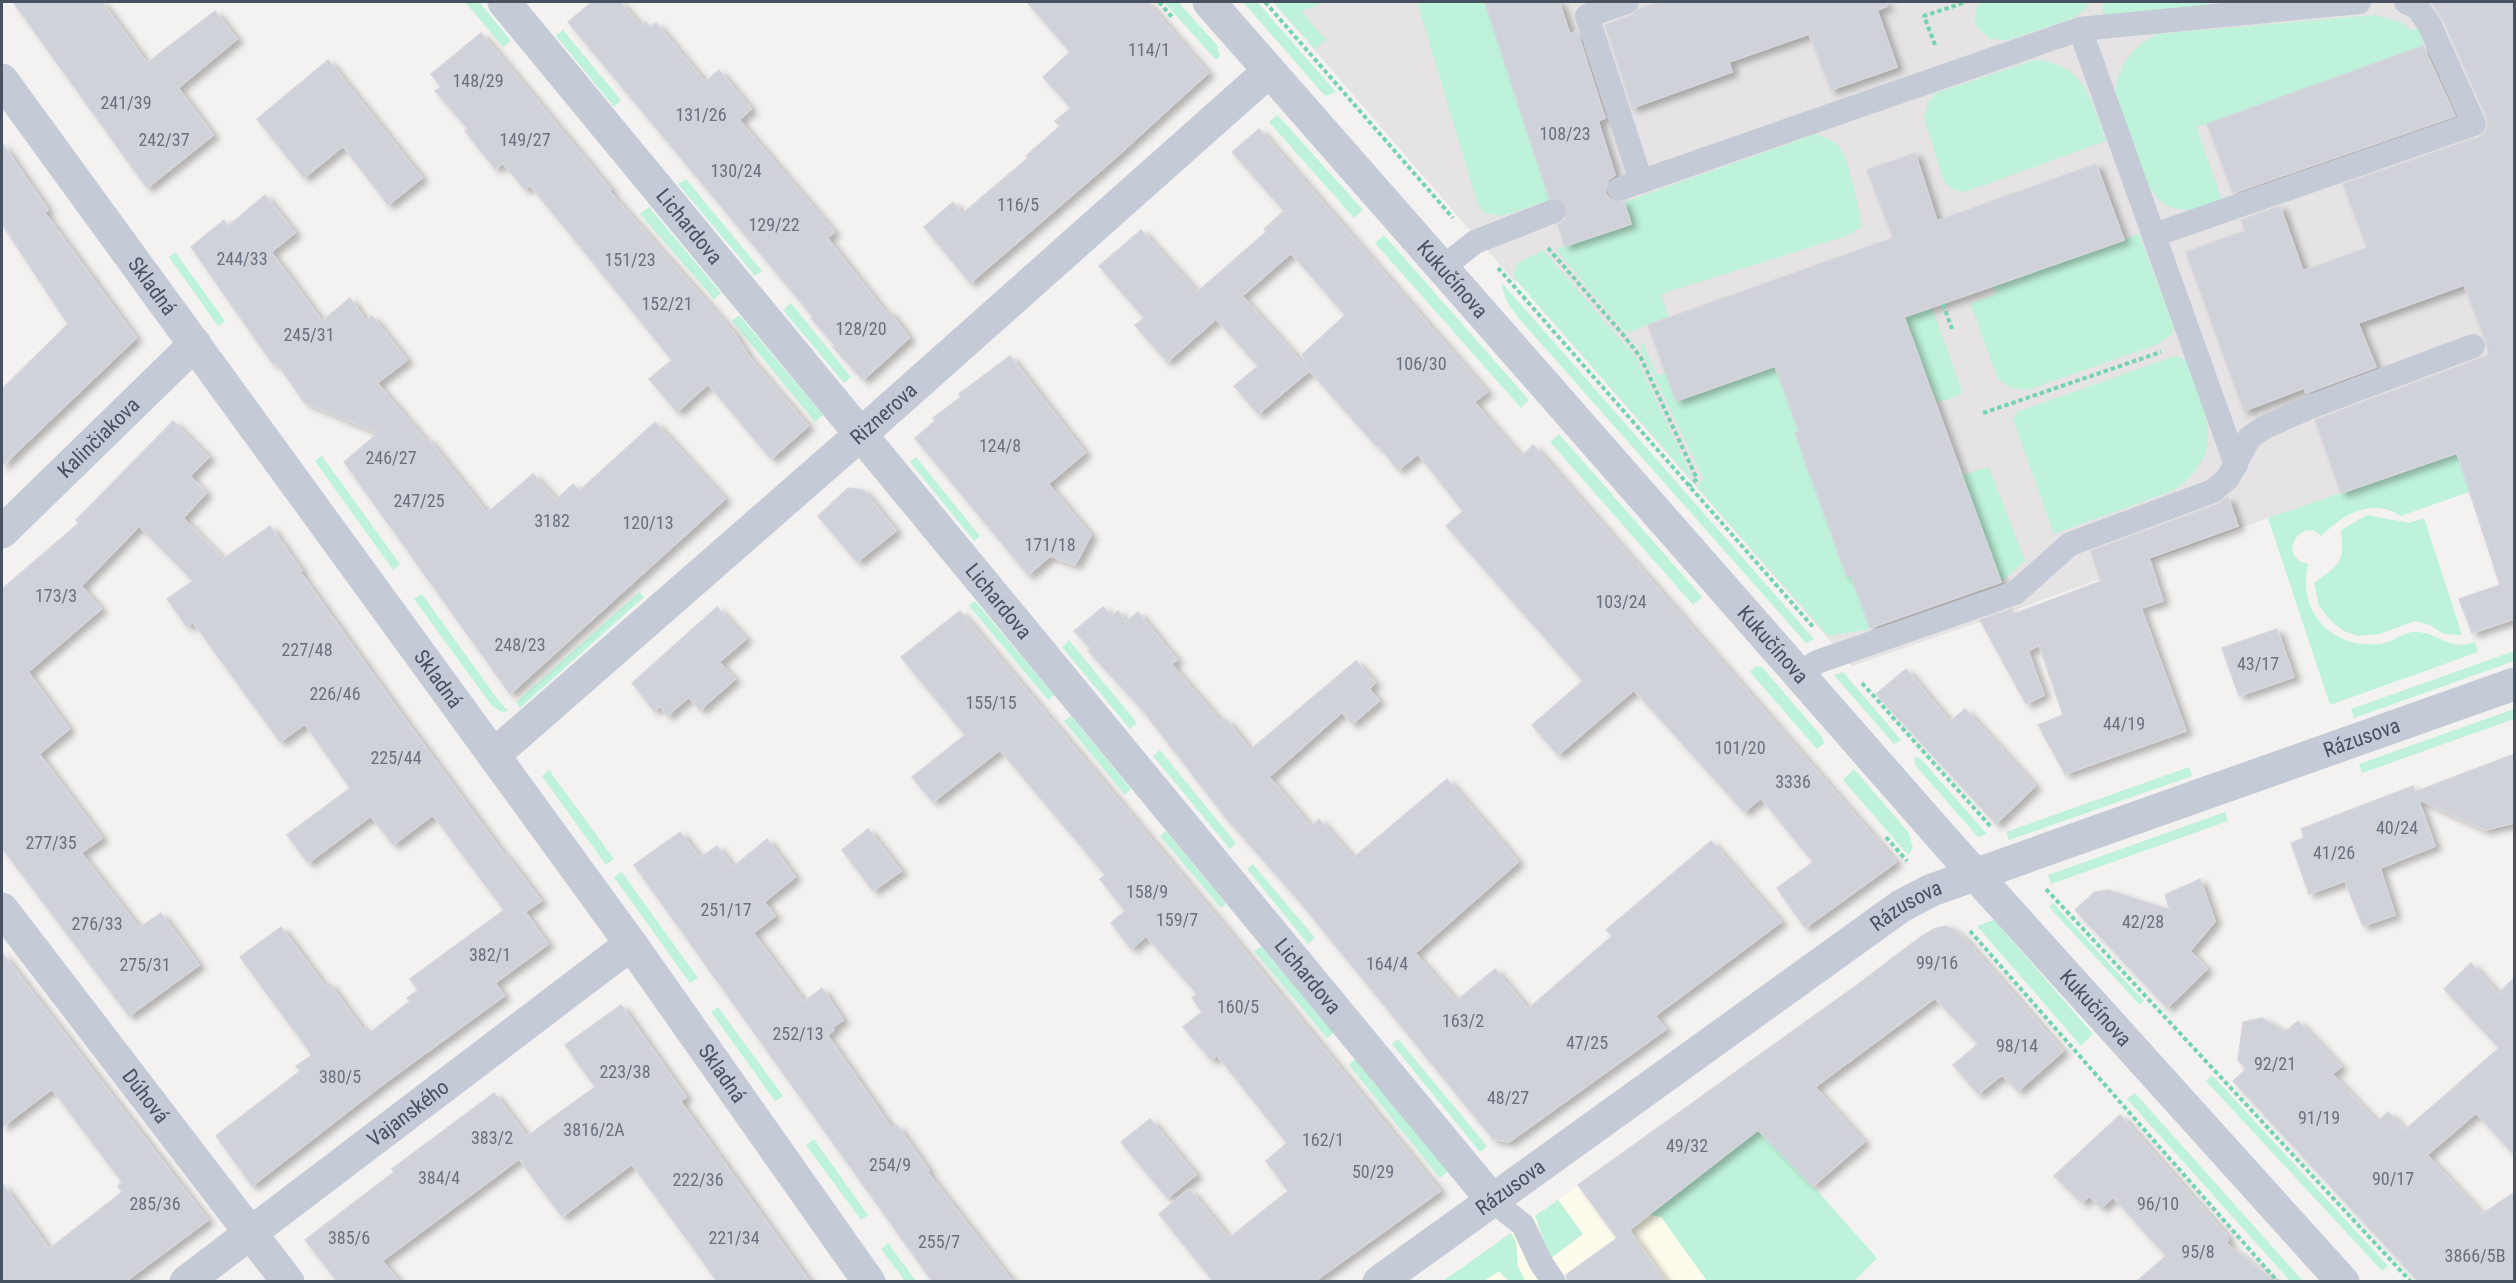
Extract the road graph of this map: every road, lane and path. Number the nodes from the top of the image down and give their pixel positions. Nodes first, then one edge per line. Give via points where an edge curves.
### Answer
1 (504, 2) edge
2 (1209, 2) edge
3 (1627, 2) edge
4 (1965, 2) edge
5 (2359, 2) edge
6 (2406, 2) edge
7 (2080, 29) junction
8 (1269, 71) junction
9 (1946, 76) junction
10 (2, 80) edge
11 (1554, 212) dead end
12 (1526, 222) junction
13 (2154, 235) junction
14 (1442, 268) junction
15 (1943, 304) dead end
16 (1952, 329) dead end
17 (2192, 341) junction
18 (195, 344) junction
19 (2473, 346) dead end
20 (1983, 413) dead end
21 (861, 434) junction
22 (2236, 465) junction
23 (1689, 486) dead end
24 (2, 532) edge
25 (1799, 674) junction
26 (2514, 684) edge
27 (494, 755) junction
28 (1977, 876) junction
29 (2, 909) edge
30 (631, 944) junction
31 (1493, 1201) junction
32 (251, 1233) junction
33 (186, 1281) edge
34 (288, 1281) edge
35 (869, 1281) edge
36 (1379, 1281) edge
37 (1554, 1281) edge
38 (2343, 1281) edge

1 - 21 street, Lichardova
2 - 8 street, Kukučínova
3 - 9 lane via 1587,16 1630,185
4 - 9 path via 1924,16
5 - 7 lane
6 - 13 lane via 2418,8 2429,24 2474,124
7 - 9 lane
7 - 13 lane
8 - 14 street, Kukučínova
8 - 21 street, Riznerova
10 - 18 street, Skladná
11 - 12 lane
12 - 14 lane via 1474,242
12 - 23 path via 1641,358 1697,479
13 - 17 lane
14 - 25 street, Kukučínova
15 - 16 path
17 - 20 path
17 - 22 lane
18 - 24 street, Kalinčiakova
18 - 27 street, Skladná
19 - 22 lane via 2263,428 2249,438
21 - 27 street, Riznerova
21 - 31 street, Lichardova
22 - 25 lane via 2213,491 2070,544 2015,593 1817,662
25 - 28 street, Kukučínova
26 - 28 street, Rázusova
27 - 30 street, Skladná
28 - 31 street, Rázusova via 1932,890 1901,906
28 - 38 street, Kukučínova
29 - 32 street, Dúhová
30 - 32 street, Vajanského
30 - 35 street, Skladná
31 - 36 street, Rázusova
31 - 37 lane via 1523,1225
32 - 33 street, Vajanského
32 - 34 street, Dúhová

